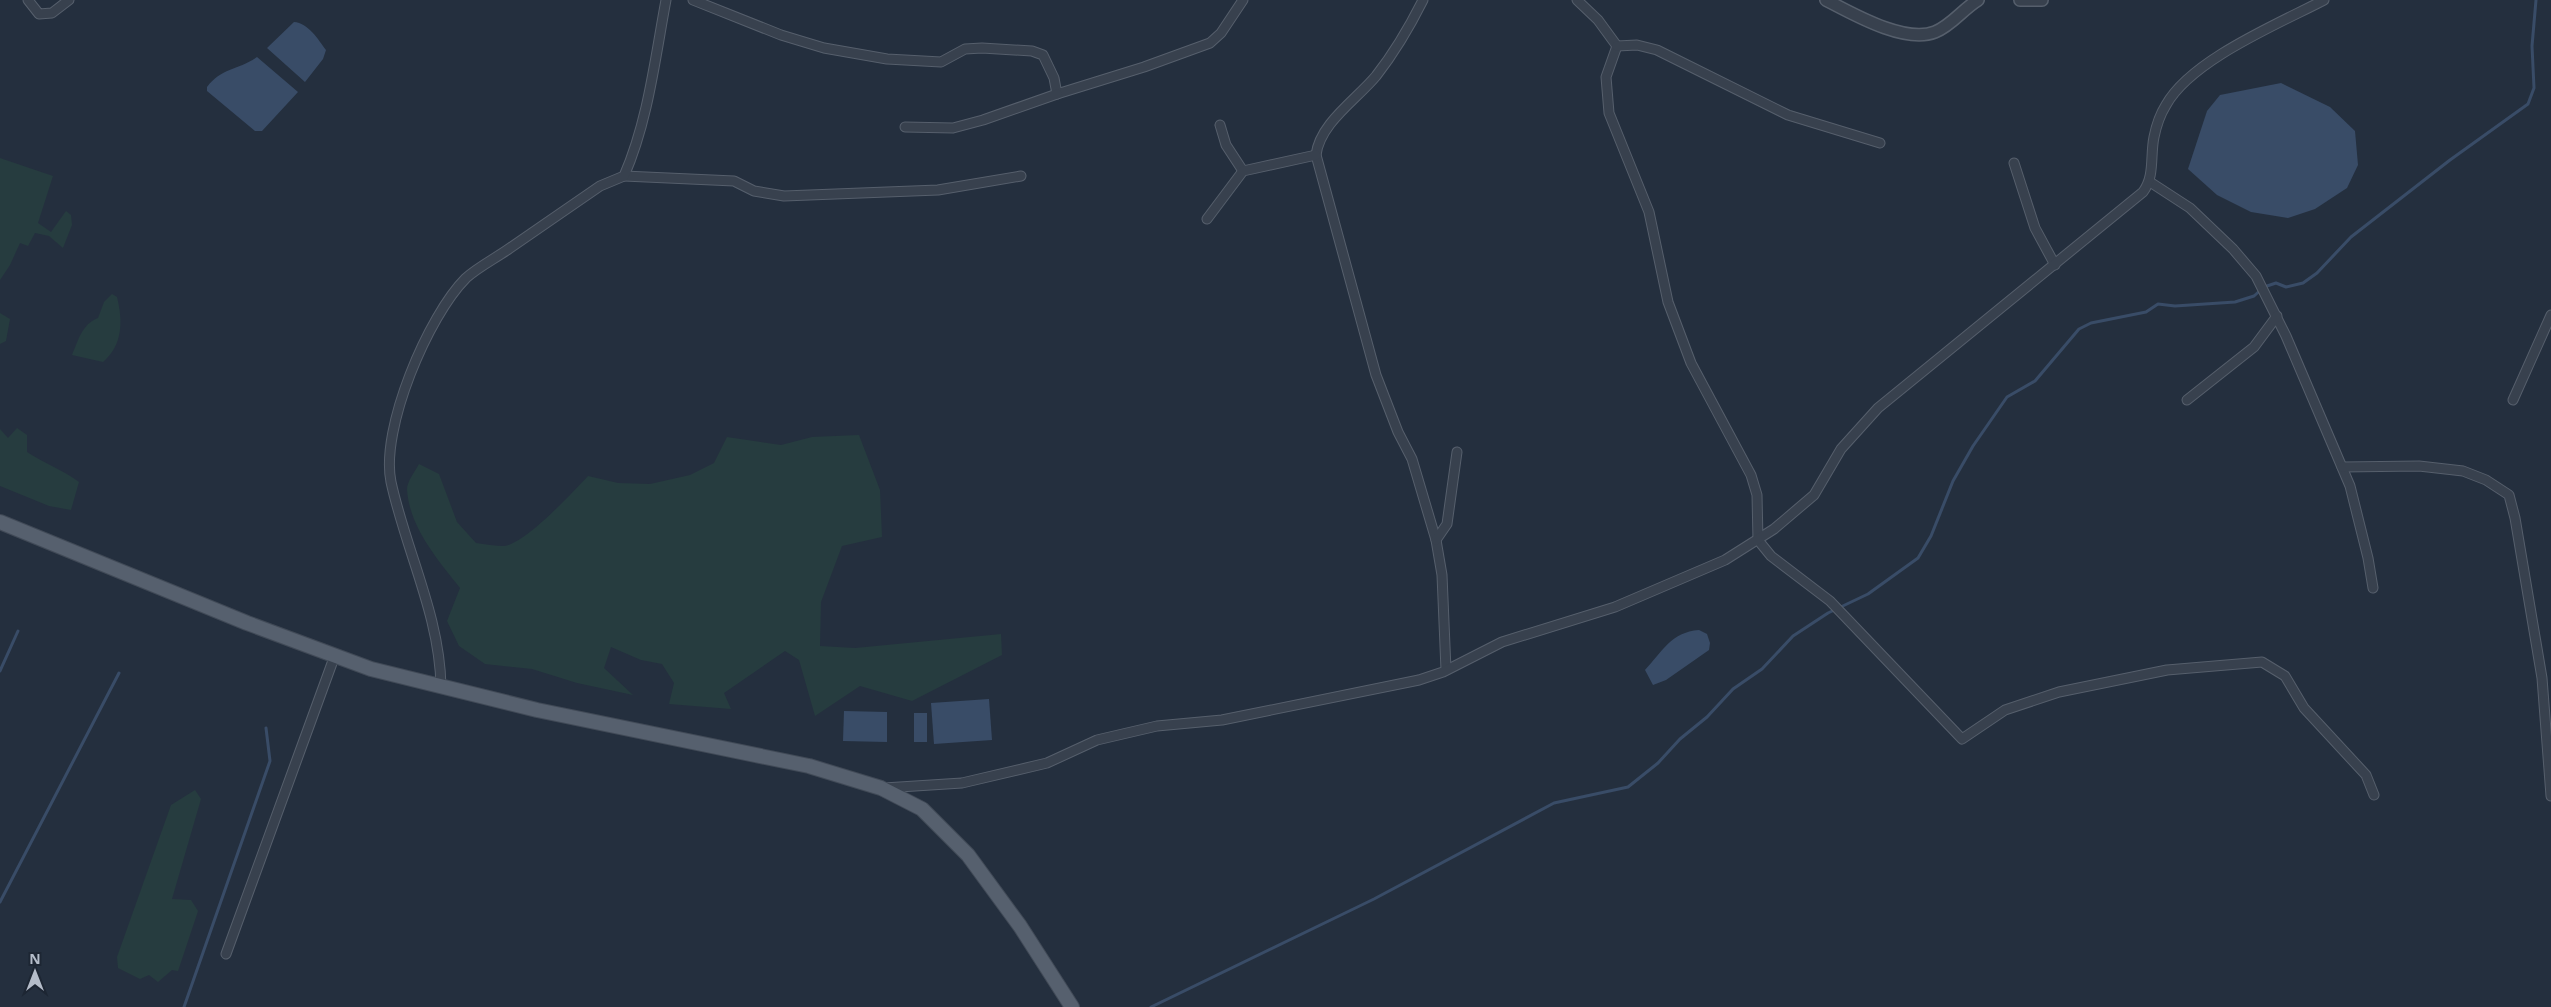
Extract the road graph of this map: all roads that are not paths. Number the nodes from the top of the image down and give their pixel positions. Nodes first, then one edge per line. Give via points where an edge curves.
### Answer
1 (28, 0) edge
2 (69, 0) edge
3 (666, 0) edge
4 (692, 0) edge
5 (1243, 0) edge
6 (1423, 0) edge
7 (1577, 0) edge
8 (1826, 0) edge
9 (1978, 0) edge
10 (2020, 0) edge
11 (2042, 0) edge
12 (2324, 0) edge
13 (1617, 46) junction
14 (1057, 94) junction
15 (1220, 125) dead end
16 (905, 126) dead end
17 (1880, 143) dead end
18 (1316, 155) junction
19 (2014, 163) dead end
20 (1243, 171) junction
21 (624, 176) junction
22 (1021, 176) dead end
23 (2150, 182) junction
24 (1207, 219) dead end
25 (2055, 265) junction
26 (2551, 315) edge
27 (2277, 316) junction
28 (2187, 400) dead end
29 (2513, 400) dead end
30 (1458, 452) dead end
31 (2342, 467) junction
32 (0, 522) edge
33 (1436, 540) junction
34 (1758, 540) junction
35 (2373, 588) dead end
36 (336, 656) junction
37 (1446, 670) junction
38 (441, 687) junction
39 (881, 788) junction
40 (2374, 795) dead end
41 (2551, 796) edge
42 (226, 954) dead end
43 (1072, 1007) edge

1 - 2 street via 39,14 52,13
3 - 21 street via 648,100
4 - 14 street via 824,48 887,59 941,62 965,49 1032,51 1043,55 1054,78
5 - 14 street via 1221,33 1210,43
6 - 18 street via 1377,75 1326,129 1317,144
7 - 13 street via 1598,20
8 - 9 street via 1871,23 1913,34 1934,33
10 - 11 street
12 - 23 street via 2214,58 2190,78 2166,104 2154,136
13 - 17 street via 1637,45 1657,50 1788,115
13 - 34 street via 1606,78 1609,113 1649,212 1668,302 1690,363 1753,480 1757,495
14 - 16 street via 953,128
15 - 20 street via 1226,145
18 - 20 street
18 - 33 street via 1376,375 1412,459
19 - 25 street via 2035,228
20 - 24 street
21 - 22 street via 734,181 754,191 784,196 938,190
21 - 38 street via 600,186 467,277 445,304 422,348 396,413 390,480 432,621 440,659
23 - 25 street via 2143,192
23 - 27 street via 2190,208 2233,249 2256,276
25 - 34 street via 1878,408 1841,449 1814,495
26 - 29 street
27 - 28 street via 2254,347
27 - 31 street
30 - 33 street via 1447,524
31 - 35 street via 2350,486
31 - 41 street via 2419,466 2464,471 2509,495 2542,678
32 - 36 main road
33 - 37 street via 1442,575
34 - 37 street via 1725,560 1615,607 1502,642
34 - 40 street via 1771,556 1830,601 1962,739 2005,710 2059,692 2167,670 2262,662 2286,676 2304,708 2366,776
36 - 38 main road via 371,669
36 - 42 street
37 - 39 street via 1419,680 1222,720 1157,726 1097,740 1047,763 962,782
38 - 39 main road via 810,766
39 - 43 main road via 922,810 968,855 1020,926

